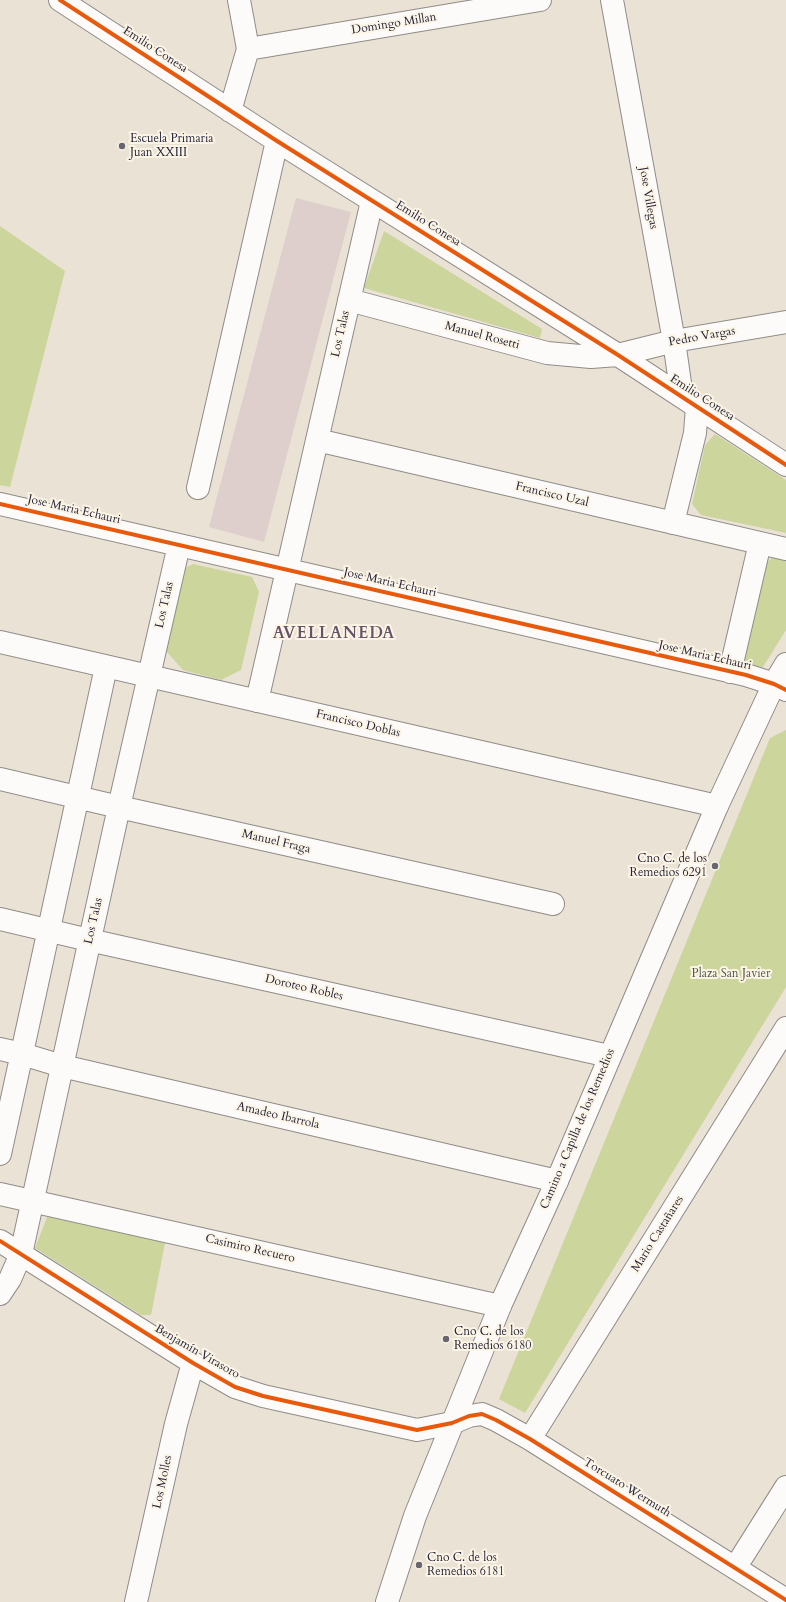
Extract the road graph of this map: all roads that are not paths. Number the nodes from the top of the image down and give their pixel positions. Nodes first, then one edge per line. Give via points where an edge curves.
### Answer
1 (60, 0) edge
2 (239, 0) edge
3 (540, 0) edge
4 (612, 0) edge
5 (248, 48) junction
6 (230, 111) junction
7 (277, 141) junction
8 (372, 201) junction
9 (349, 300) junction
10 (786, 322) edge
11 (674, 341) junction
12 (618, 355) junction
13 (690, 402) junction
14 (317, 440) junction
15 (786, 465) edge
16 (198, 488) dead end
17 (0, 504) edge
18 (673, 523) junction
19 (760, 543) junction
20 (179, 545) junction
21 (786, 549) edge
22 (287, 570) junction
23 (0, 642) edge
24 (786, 664) edge
25 (106, 667) junction
26 (730, 672) junction
27 (149, 675) junction
28 (780, 687) edge
29 (257, 701) junction
30 (0, 779) edge
31 (78, 798) junction
32 (717, 806) junction
33 (119, 807) junction
34 (553, 904) dead end
35 (0, 919) edge
36 (49, 930) junction
37 (89, 940) junction
38 (786, 1028) edge
39 (0, 1049) edge
40 (22, 1054) junction
41 (609, 1056) junction
42 (62, 1066) junction
43 (0, 1154) edge
44 (557, 1181) junction
45 (0, 1194) edge
46 (32, 1200) junction
47 (0, 1241) edge
48 (21, 1254) junction
49 (0, 1294) edge
50 (500, 1306) junction
51 (193, 1363) junction
52 (452, 1423) junction
53 (530, 1439) junction
54 (786, 1487) edge
55 (734, 1568) junction
56 (783, 1600) edge
57 (136, 1602) edge
58 (387, 1602) edge

1 - 6 street, Emilio Conesa
2 - 5 street
3 - 5 street, Domingo Millan
4 - 11 street, Jose Villegas
5 - 6 street
6 - 7 street, Emilio Conesa
7 - 8 street, Emilio Conesa
7 - 16 street
8 - 9 street, Los Talas
8 - 12 street, Emilio Conesa
9 - 12 street, Manuel Rosetti via 547,353 591,357
9 - 14 street, Los Talas
10 - 11 street, Pedro Vargas
11 - 12 street, Pedro Vargas
11 - 13 street, Jose Villegas
12 - 13 street, Emilio Conesa
13 - 15 street, Emilio Conesa
13 - 18 street, Jose Villegas via 695,433
14 - 18 street, Francisco Uzal
14 - 22 street, Los Talas
17 - 20 street, Jose Maria Echauri
18 - 19 street, Francisco Uzal
19 - 21 street, Francisco Uzal
19 - 26 street
20 - 22 street, Jose Maria Echauri
20 - 27 street, Los Talas
22 - 26 street, Jose Maria Echauri
22 - 29 street, Los Talas
23 - 25 street, Francisco Doblas
24 - 28 street, Camino a Capilla de los Remedios
25 - 27 street, Francisco Doblas
25 - 31 street
26 - 28 street, Jose Maria Echauri
27 - 29 street, Francisco Doblas
27 - 33 street, Los Talas
28 - 32 street, Camino a Capilla de los Remedios
29 - 32 street, Francisco Doblas
30 - 31 street, Manuel Fraga
31 - 33 street, Manuel Fraga
31 - 36 street
32 - 41 street, Camino a Capilla de los Remedios
33 - 34 street, Manuel Fraga
33 - 37 street, Los Talas
35 - 36 street, Doroteo Robles
36 - 37 street, Doroteo Robles
36 - 40 street
37 - 41 street, Doroteo Robles
37 - 42 street, Los Talas
38 - 53 street, Mario Castañares
39 - 40 street, Amadeo Ibarrola
40 - 42 street, Amadeo Ibarrola
40 - 43 street
41 - 44 street, Camino a Capilla de los Remedios
42 - 44 street, Amadeo Ibarrola
42 - 46 street, Los Talas
44 - 50 street, Camino a Capilla de los Remedios
45 - 46 street, Casimiro Recuero
46 - 48 street, Los Talas
46 - 50 street, Casimiro Recuero
47 - 48 street, Benjamín Virasoro
48 - 49 street, Los Talas
48 - 51 street, Benjamín Virasoro
50 - 52 street, Camino a Capilla de los Remedios
51 - 52 street, Benjamín Virasoro via 235,1387 263,1396 418,1430
51 - 57 street, Los Molles via 176,1424
52 - 53 street, Torcuato Wermuth via 482,1414
52 - 58 street, Camino a Capilla de los Remedios via 415,1516
53 - 55 street, Torcuato Wermuth
54 - 55 street
55 - 56 street, Torcuato Wermuth

